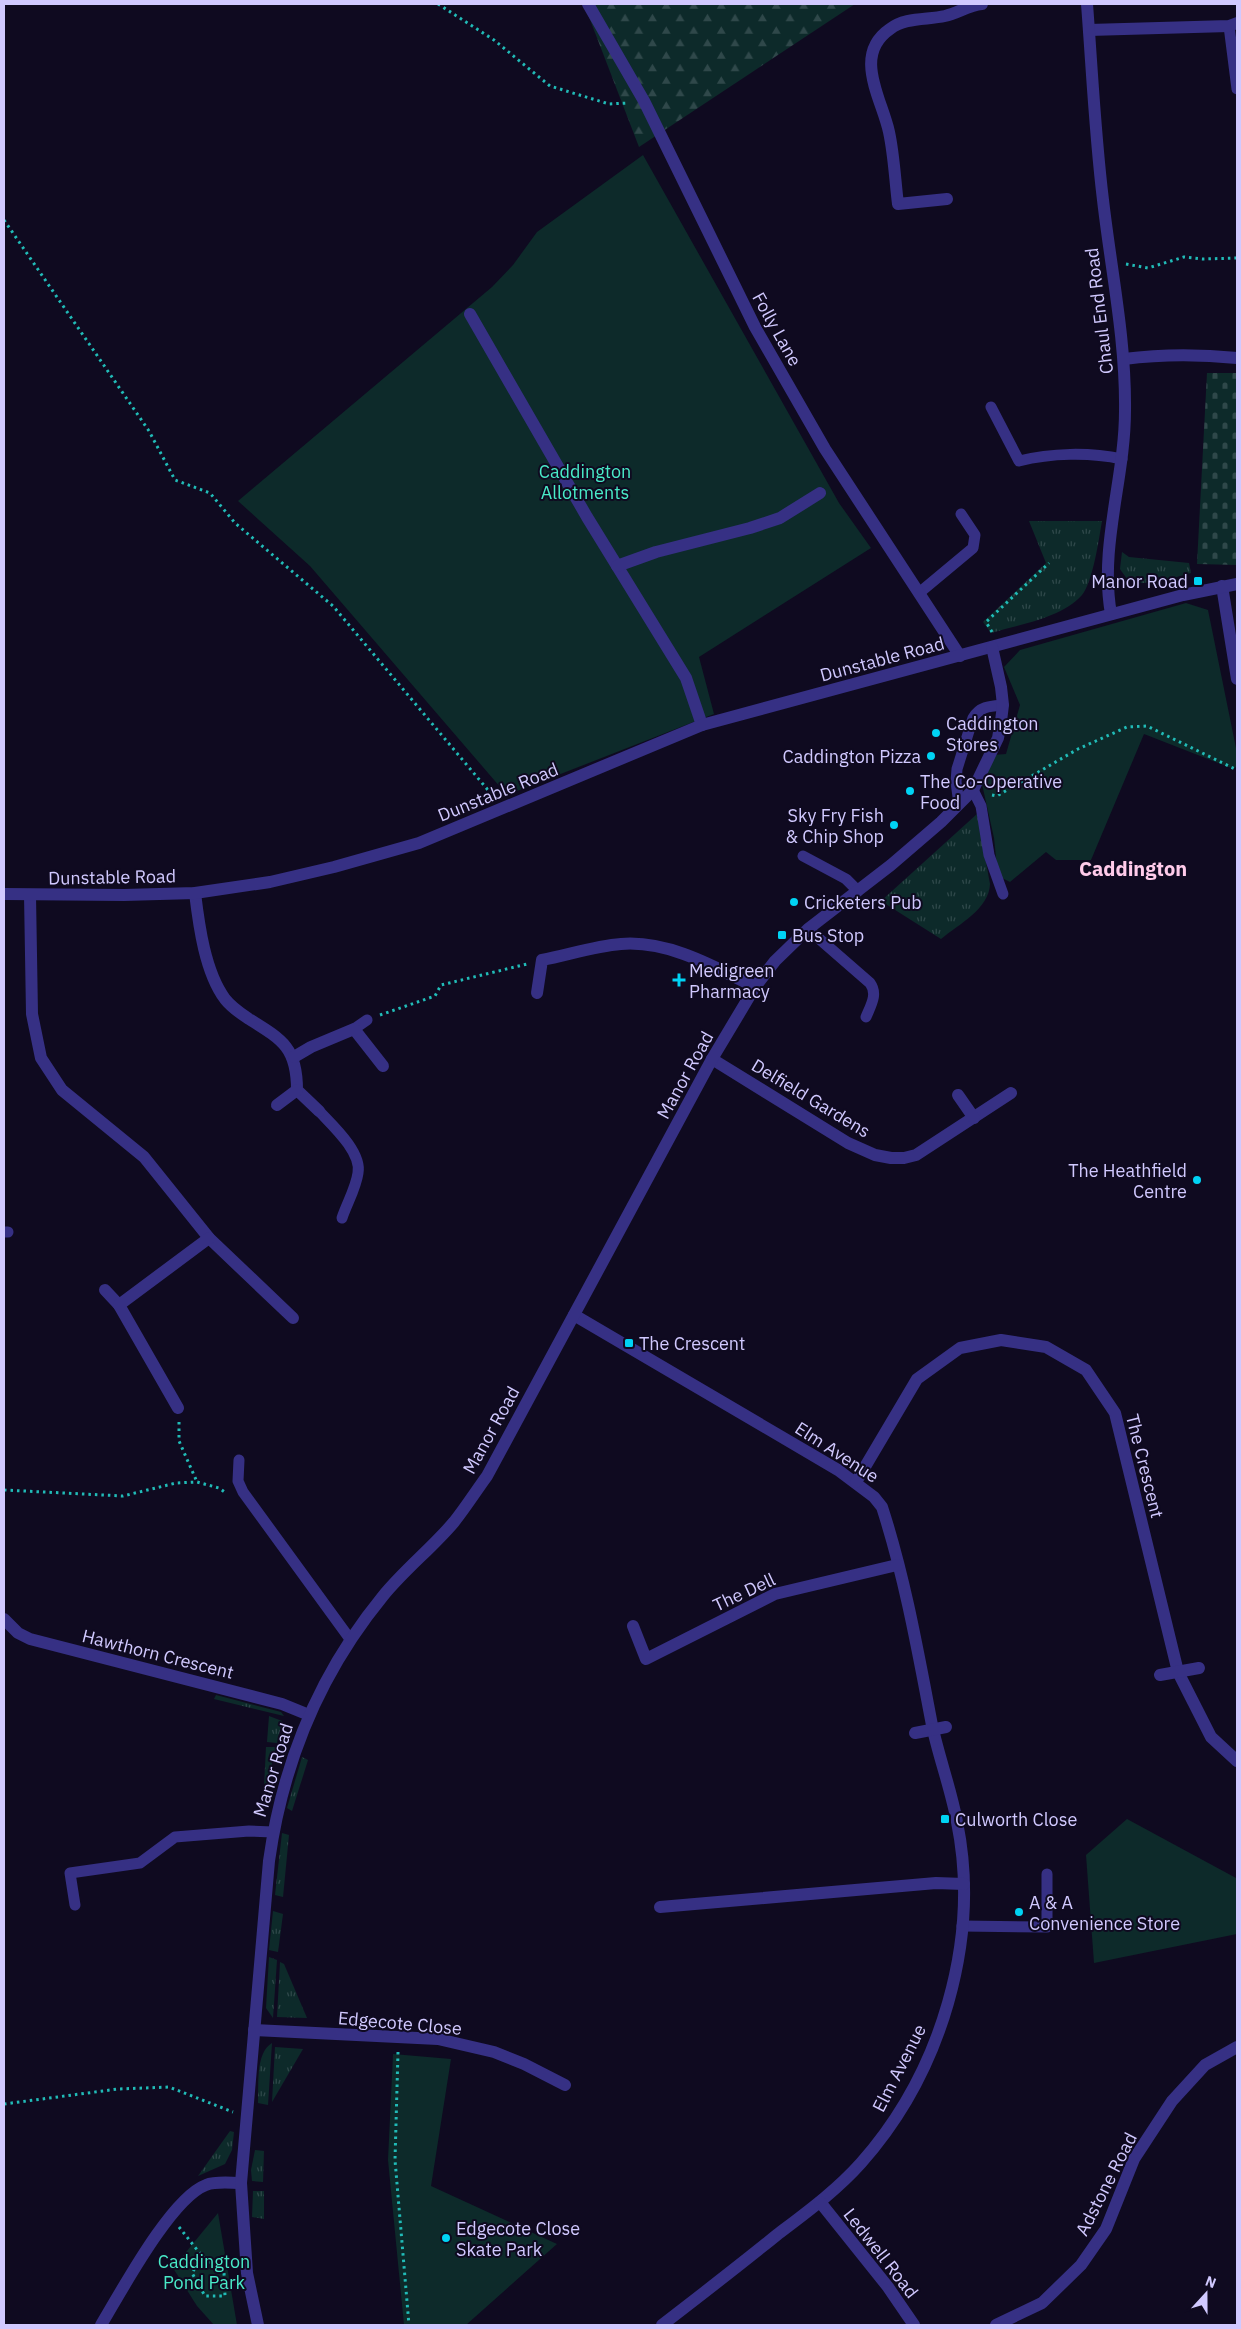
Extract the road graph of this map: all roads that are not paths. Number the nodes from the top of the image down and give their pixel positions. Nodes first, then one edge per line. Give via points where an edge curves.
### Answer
1 (588, 4) edge
2 (982, 4) edge
3 (1088, 4) edge
4 (1233, 24) edge
5 (1089, 30) junction
6 (1237, 90) edge
7 (947, 199) dead end
8 (470, 314) dead end
9 (1237, 358) edge
10 (1124, 359) junction
11 (991, 407) dead end
12 (1122, 459) junction
13 (820, 493) dead end
14 (960, 514) dead end
15 (617, 566) junction
16 (1237, 584) edge
17 (1222, 586) junction
18 (920, 593) junction
19 (1111, 614) junction
20 (996, 646) junction
21 (960, 656) junction
22 (1237, 679) edge
23 (1003, 705) junction
24 (702, 725) junction
25 (972, 790) junction
26 (959, 804) junction
27 (803, 856) dead end
28 (858, 891) junction
29 (195, 893) junction
30 (4, 894) edge
31 (1003, 894) dead end
32 (30, 895) junction
33 (808, 929) junction
34 (755, 987) junction
35 (537, 994) dead end
36 (866, 1017) dead end
37 (367, 1020) road end
38 (354, 1029) junction
39 (294, 1057) junction
40 (712, 1059) junction
41 (383, 1066) dead end
42 (297, 1090) junction
43 (1012, 1093) dead end
44 (958, 1095) dead end
45 (277, 1105) dead end
46 (319, 1111) joint
47 (974, 1118) junction
48 (342, 1218) dead end
49 (209, 1238) junction
50 (105, 1290) dead end
51 (119, 1305) junction
52 (574, 1316) junction
53 (293, 1318) dead end
54 (178, 1408) road end
55 (239, 1460) dead end
56 (856, 1482) junction
57 (897, 1565) junction
58 (4, 1619) edge
59 (634, 1626) dead end
60 (350, 1639) junction
61 (1199, 1668) dead end
62 (1178, 1672) junction
63 (1160, 1676) dead end
64 (309, 1715) junction
65 (946, 1727) dead end
66 (933, 1729) junction
67 (915, 1733) dead end
68 (1237, 1761) edge
69 (273, 1832) junction
70 (1047, 1874) dead end
71 (964, 1884) junction
72 (75, 1904) dead end
73 (660, 1907) dead end
74 (962, 1926) junction
75 (254, 2030) junction
76 (1237, 2047) edge
77 (565, 2085) dead end
78 (241, 2183) junction
79 (820, 2202) junction
80 (101, 2325) edge
81 (258, 2325) edge
82 (662, 2325) edge
83 (914, 2325) edge
84 (996, 2325) edge

1 - 18 street, Folly Lane via 644,101 755,327 825,449
2 - 7 street via 947,16 910,20 890,28 876,46 872,61 874,86 890,133 898,204
3 - 5 street, Chaul End Road
4 - 5 street
4 - 6 lane
5 - 10 street, Chaul End Road via 1096,127
8 - 15 street
9 - 10 street via 1172,354
10 - 12 street, Chaul End Road
11 - 12 lane via 1019,461 1037,456 1101,454
12 - 19 street, Chaul End Road via 1108,564 1107,594
13 - 15 street via 772,520
14 - 18 lane via 975,535 973,548
15 - 24 street via 686,678
16 - 17 street, Dunstable Road
17 - 19 street, Dunstable Road
17 - 22 street
18 - 21 street, Folly Lane
19 - 20 street, Dunstable Road
20 - 21 street, Dunstable Road
20 - 23 street, Manor Road
21 - 24 street, Dunstable Road
23 - 25 street, Manor Road via 998,738
23 - 26 lane via 985,707 973,718 957,769
24 - 29 street, Dunstable Road via 419,843 270,882
25 - 26 street, Manor Road
25 - 31 lane via 981,806 990,861
26 - 28 street, Manor Road
27 - 28 lane via 846,879
28 - 33 street, Manor Road
29 - 32 street, Dunstable Road
29 - 39 street via 199,930 216,984 235,1010 284,1044
30 - 32 street, Dunstable Road
32 - 49 street via 32,1014 41,1058 62,1090 144,1158
33 - 34 street, Manor Road via 775,961
33 - 36 lane via 875,989
34 - 35 street via 708,964 660,947 622,944 542,960
34 - 40 street, Manor Road
37 - 38 lane
38 - 39 street
38 - 41 street
39 - 42 street
40 - 47 street, Delfield Gardens via 848,1143 883,1156 904,1158 916,1155
40 - 52 street, Manor Road
42 - 45 street
42 - 46 street
43 - 47 street, Delfield Gardens
44 - 47 street
46 - 48 lane via 355,1154 359,1172
49 - 51 street
49 - 53 street
50 - 51 street
51 - 54 street
52 - 56 street, Elm Avenue
52 - 60 street, Manor Road via 487,1476 454,1522 384,1594
55 - 60 lane via 238,1481 243,1492
56 - 57 street, Elm Avenue via 882,1507
56 - 62 street, The Crescent via 917,1379 960,1348 1001,1340 1046,1347 1086,1370 1115,1413
57 - 59 street, The Dell via 775,1594 646,1659
57 - 66 street, Elm Avenue
58 - 64 street, Hawthorn Crescent via 18,1633 30,1639 282,1704
60 - 64 street, Manor Road
61 - 62 street
62 - 63 street
62 - 68 street, The Crescent via 1211,1737
64 - 69 street, Manor Road via 287,1773
65 - 66 street
66 - 67 street
66 - 71 street, Elm Avenue via 958,1823
69 - 72 lane via 175,1837 140,1863 70,1873
69 - 75 street, Manor Road
70 - 74 lane via 1047,1928
71 - 73 street via 936,1883
71 - 74 street, Elm Avenue
74 - 79 street, Elm Avenue via 954,1982 943,2020 908,2097 862,2162
75 - 77 street, Edgecote Close via 438,2039 494,2052
75 - 78 street, Manor Road
76 - 84 street, Adstone Road via 1205,2065 1172,2101 1134,2159 1106,2229 1082,2265 1042,2303
78 - 80 street via 207,2184 194,2192 150,2244
78 - 81 street, Manor Road via 247,2273
79 - 82 street, Elm Avenue
79 - 83 street, Ledwell Road

